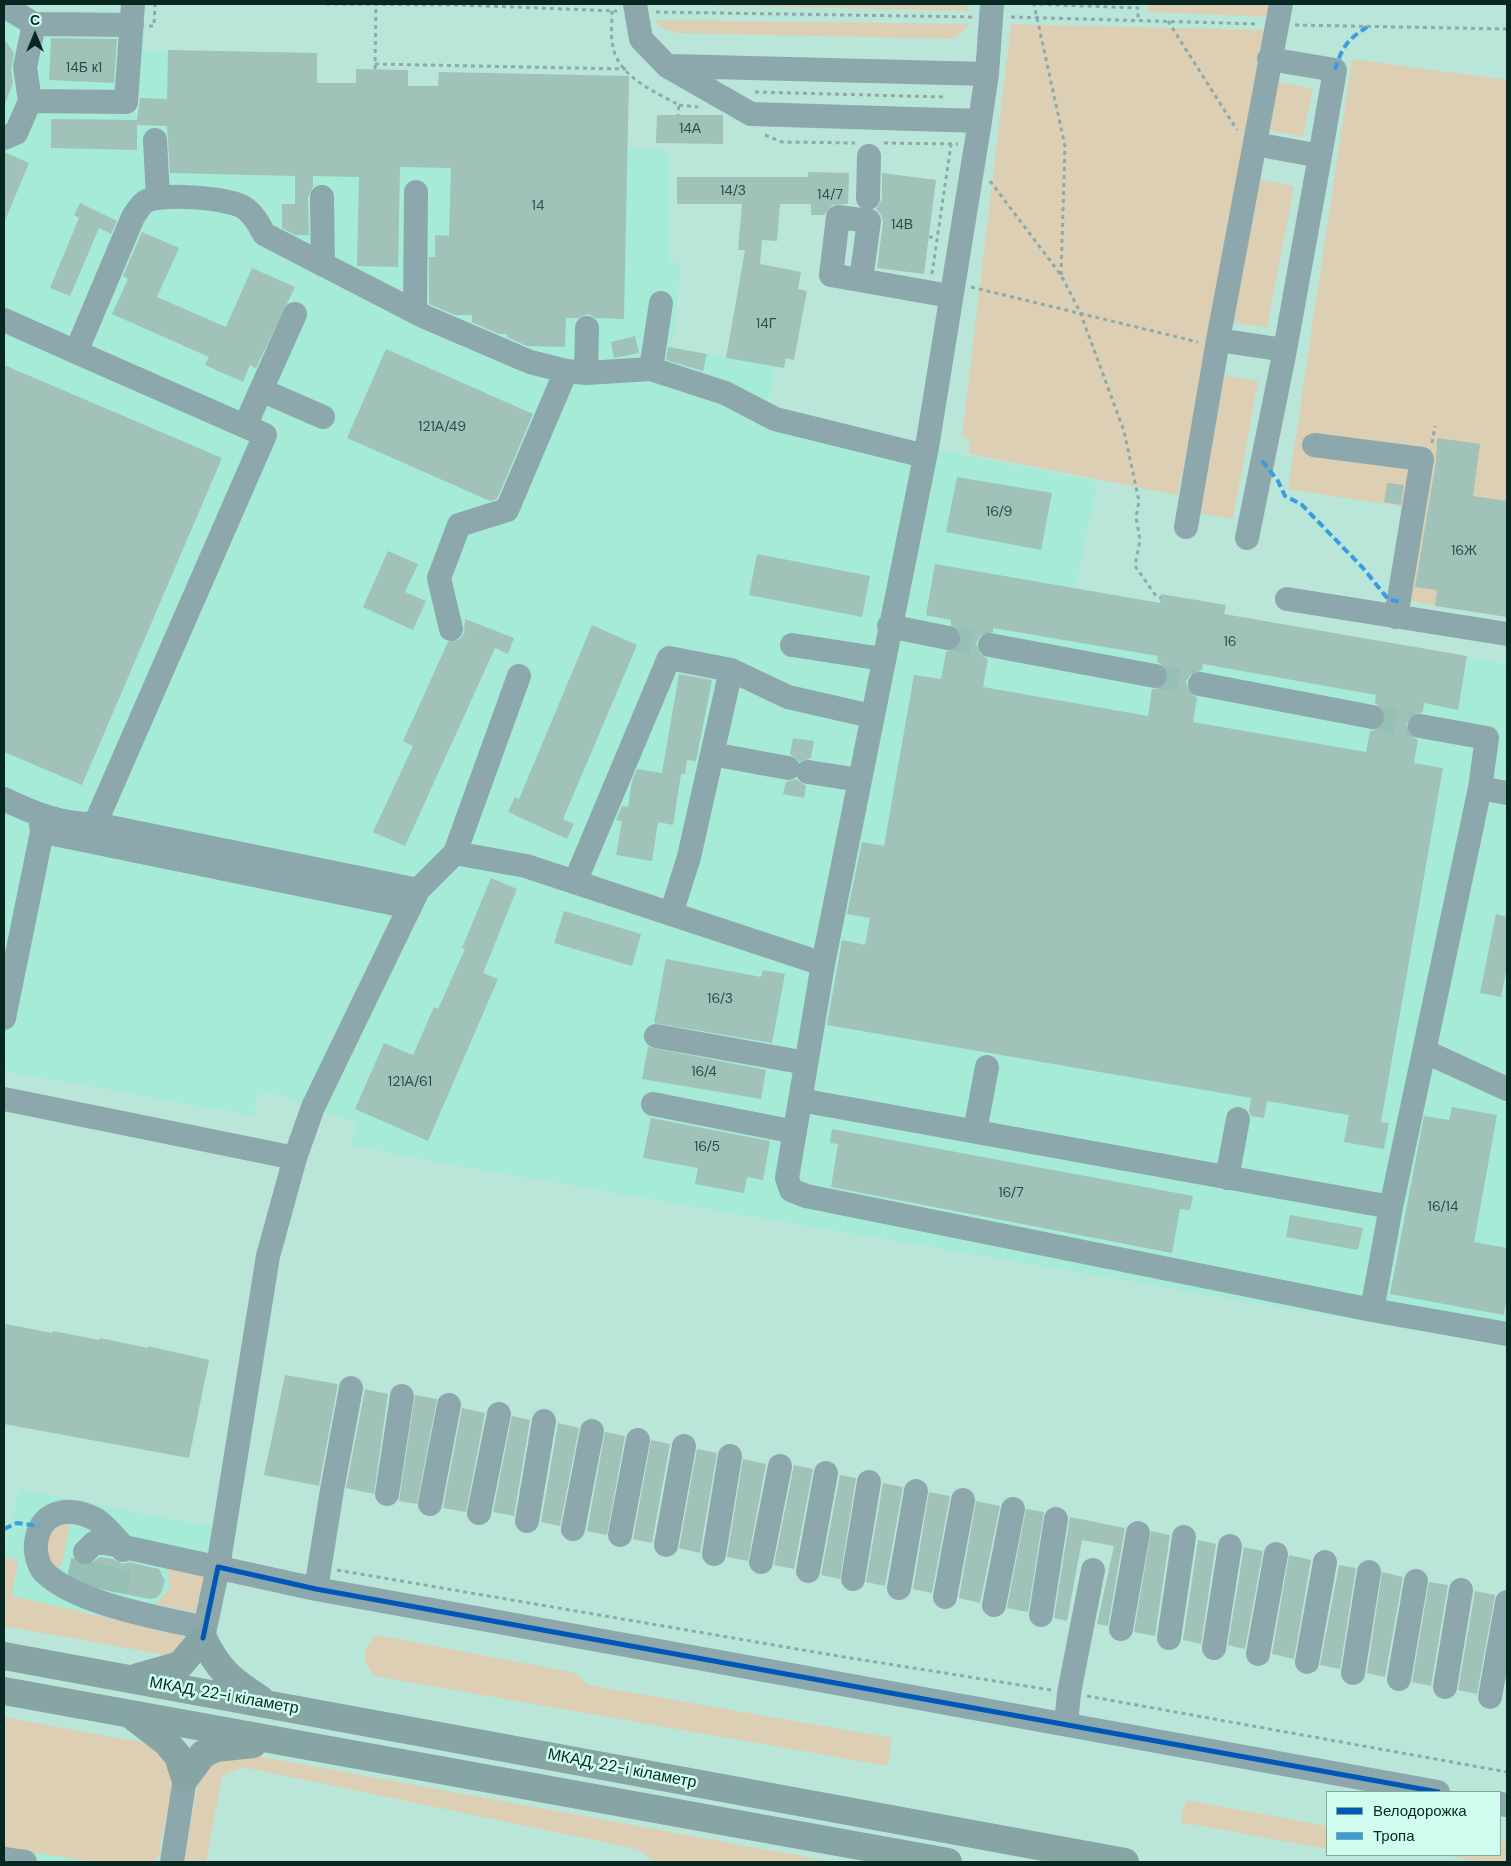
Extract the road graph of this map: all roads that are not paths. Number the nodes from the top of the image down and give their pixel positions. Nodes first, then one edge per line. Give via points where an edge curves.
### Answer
1 (4, 6) edge
2 (627, 9) edge
3 (991, 10) edge
4 (132, 14) edge
5 (1278, 14) edge
6 (34, 24) junction
7 (1269, 59) junction
8 (667, 66) junction
9 (986, 74) junction
10 (30, 101) junction
11 (980, 121) junction
12 (4, 138) edge
13 (155, 140) dead end
14 (1254, 149) junction
15 (869, 156) dead end
16 (1320, 156) junction
17 (416, 192) dead end
18 (158, 197) junction
19 (322, 197) dead end
20 (868, 198) dead end
21 (323, 265) junction
22 (861, 280) dead end
23 (951, 289) junction
24 (661, 304) dead end
25 (414, 312) junction
26 (295, 314) dead end
27 (4, 320) edge
28 (587, 328) dead end
29 (1218, 344) junction
30 (1285, 350) junction
31 (76, 352) junction
32 (651, 369) junction
33 (576, 372) junction
34 (261, 390) junction
35 (323, 416) dead end
36 (245, 426) junction
37 (1314, 445) dead end
38 (925, 456) junction
39 (1186, 527) dead end
40 (1247, 538) dead end
41 (1287, 599) dead end
42 (1396, 617) junction
43 (889, 626) junction
44 (451, 629) dead end
45 (1507, 634) edge
46 (948, 638) tunnel mouth
47 (792, 645) dead end
48 (990, 645) tunnel mouth
49 (883, 659) junction
50 (731, 670) junction
51 (519, 676) dead end
52 (1155, 676) tunnel mouth
53 (1200, 684) tunnel mouth
54 (871, 716) junction
55 (1372, 717) tunnel mouth
56 (1420, 726) tunnel mouth
57 (712, 754) junction
58 (859, 780) junction
59 (1480, 788) junction
60 (1507, 793) edge
61 (4, 799) edge
62 (41, 824) junction
63 (95, 824) junction
64 (455, 853) junction
65 (575, 882) junction
66 (414, 899) junction
67 (671, 914) junction
68 (12, 940) edge
69 (823, 964) junction
70 (4, 1018) edge
71 (656, 1036) dead end
72 (1424, 1051) junction
73 (806, 1063) junction
74 (988, 1067) dead end
75 (1507, 1089) edge
76 (4, 1099) edge
77 (800, 1100) junction
78 (653, 1104) dead end
79 (1238, 1119) dead end
80 (795, 1132) junction
81 (976, 1132) junction
82 (295, 1158) junction
83 (1227, 1178) junction
84 (1391, 1207) junction
85 (1372, 1310) junction
86 (1507, 1334) edge
87 (351, 1388) dead end
88 (402, 1396) dead end
89 (449, 1404) dead end
90 (499, 1414) dead end
91 (544, 1421) dead end
92 (592, 1431) dead end
93 (638, 1440) dead end
94 (684, 1446) dead end
95 (730, 1456) dead end
96 (780, 1466) dead end
97 (826, 1473) dead end
98 (869, 1482) dead end
99 (916, 1491) dead end
100 (387, 1494) dead end
101 (963, 1500) dead end
102 (430, 1504) dead end
103 (1013, 1508) dead end
104 (479, 1513) dead end
105 (1056, 1519) dead end
106 (527, 1521) dead end
107 (573, 1529) dead end
108 (1138, 1533) dead end
109 (620, 1535) dead end
110 (1184, 1537) dead end
111 (666, 1545) dead end
112 (1230, 1546) dead end
113 (714, 1554) dead end
114 (1276, 1554) dead end
115 (761, 1562) dead end
116 (1325, 1562) dead end
117 (218, 1567) junction
118 (1093, 1570) dead end
119 (808, 1571) dead end
120 (1369, 1572) dead end
121 (318, 1578) junction
122 (853, 1579) dead end
123 (1416, 1581) dead end
124 (899, 1588) dead end
125 (1461, 1590) dead end
126 (945, 1597) dead end
127 (1507, 1602) edge
128 (994, 1605) dead end
129 (1041, 1615) dead end
130 (1121, 1629) dead end
131 (204, 1633) junction
132 (1169, 1638) dead end
133 (1214, 1648) dead end
134 (1258, 1654) dead end
135 (4, 1656) edge
136 (1307, 1662) dead end
137 (1353, 1673) dead end
138 (123, 1678) junction
139 (1399, 1680) dead end
140 (1445, 1688) dead end
141 (4, 1691) edge
142 (1490, 1697) dead end
143 (265, 1703) junction
144 (121, 1711) junction
145 (1066, 1724) junction
146 (280, 1741) junction
147 (185, 1778) junction
148 (1433, 1791) edge
149 (172, 1862) edge
150 (948, 1862) edge
151 (1125, 1862) edge

1 - 6 street
2 - 8 street via 641,39
3 - 9 street
4 - 6 street
4 - 10 street via 126,102
5 - 7 street
6 - 10 street via 25,67
7 - 14 street
7 - 16 street via 1335,70
8 - 9 street
8 - 11 street via 751,114
9 - 11 street
10 - 12 street via 16,132
11 - 23 street
13 - 18 street
14 - 16 street
14 - 29 street
15 - 20 street
16 - 30 street
17 - 25 street
18 - 21 street via 232,201 256,219 264,234
18 - 31 street via 144,202 133,217
19 - 21 street
21 - 25 street
22 - 23 street
23 - 38 street
24 - 32 street
25 - 33 street via 530,362
26 - 34 street
27 - 31 street
28 - 33 street
29 - 30 street
29 - 39 street
30 - 40 street
31 - 36 street
32 - 33 street
32 - 38 street via 725,393 775,419
33 - 44 street via 507,510 459,525 439,578
34 - 35 street
34 - 36 street
36 - 63 street via 265,435
37 - 42 street via 1422,459
38 - 43 street
41 - 42 street
42 - 45 street
43 - 46 street
43 - 49 street
47 - 49 street
48 - 52 street
49 - 54 street
50 - 54 street via 788,697
50 - 57 street
50 - 65 street via 669,658
51 - 64 street
53 - 55 street
54 - 58 street
56 - 59 street via 1487,738
57 - 58 street
57 - 67 street via 690,857
58 - 69 street
59 - 60 street
59 - 72 street
61 - 62 street
62 - 63 street
62 - 66 street
62 - 68 street
63 - 66 street
64 - 65 street via 526,866
64 - 66 street
65 - 67 street
66 - 82 street via 313,1107
67 - 69 street
68 - 70 street
69 - 73 street
71 - 73 street
72 - 75 street
72 - 84 street
73 - 77 street
74 - 81 street
76 - 82 street
77 - 80 street
77 - 81 street
78 - 80 street
79 - 83 street
80 - 85 street via 787,1178 791,1190 806,1196
81 - 83 street
82 - 117 street via 268,1256
83 - 84 street
84 - 85 street
85 - 86 street
87 - 121 street
88 - 100 street
89 - 102 street
90 - 104 street
91 - 106 street
92 - 107 street
93 - 109 street
94 - 111 street
95 - 113 street
96 - 115 street
97 - 119 street
98 - 122 street
99 - 124 street
101 - 126 street
103 - 128 street
105 - 129 street
108 - 130 street
110 - 132 street
112 - 133 street
114 - 134 street
116 - 136 street
117 - 121 street
117 - 131 street
117 - 131 street via 108,1551 94,1518 71,1512 47,1518 37,1537 35,1549 44,1572
118 - 145 street
120 - 137 street
121 - 145 street
123 - 139 street
125 - 140 street
127 - 142 street
131 - 138 highway via 180,1665
131 - 143 highway via 214,1661
135 - 138 highway, МКАД, 22-і кіламетр
138 - 143 highway, МКАД, 22-і кіламетр
141 - 144 highway, МКАД, 22-і кіламетр
143 - 151 highway, МКАД, 22-і кіламетр
144 - 146 highway, МКАД, 22-і кіламетр
144 - 147 highway via 166,1742 178,1756
145 - 148 street
146 - 147 highway via 216,1748 203,1754
146 - 150 highway, МКАД, 22-і кіламетр
147 - 149 street

